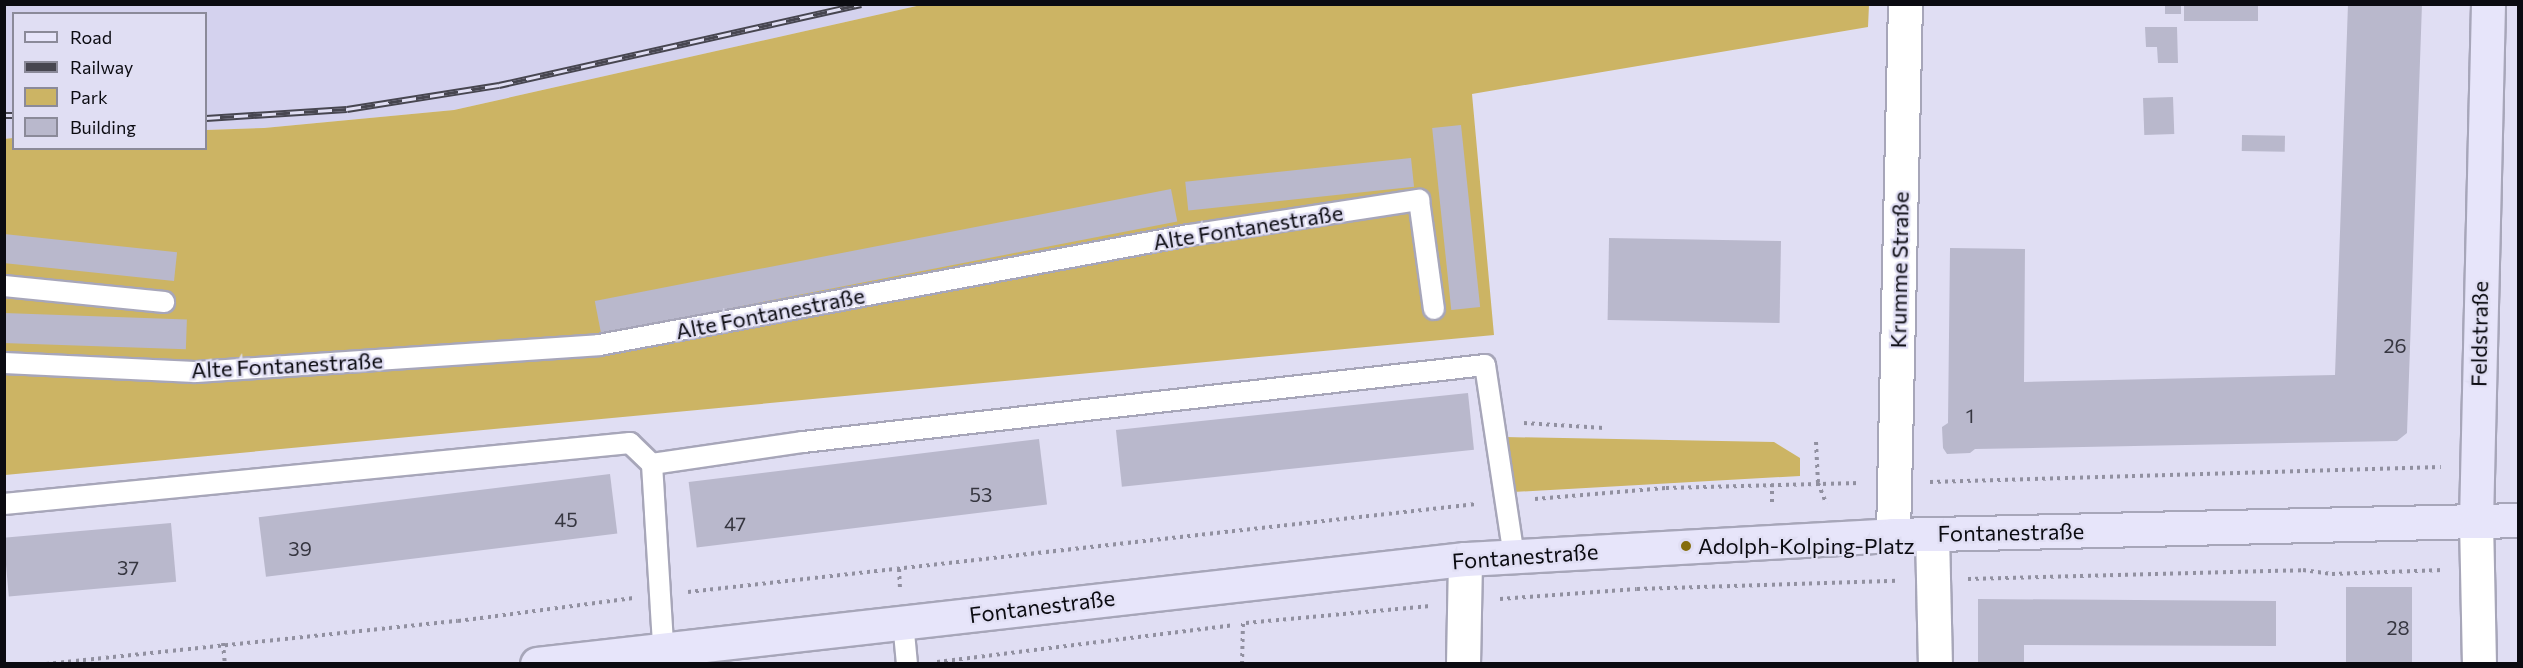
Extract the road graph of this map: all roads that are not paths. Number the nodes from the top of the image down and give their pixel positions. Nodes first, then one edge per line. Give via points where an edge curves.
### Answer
1 (1905, 4) edge
2 (2488, 4) edge
3 (4, 286) edge
4 (164, 302) dead end
5 (1434, 309) dead end
6 (4, 363) edge
7 (652, 464) junction
8 (4, 504) edge
9 (2518, 520) edge
10 (2476, 521) junction
11 (1932, 534) junction
12 (1893, 535) junction
13 (1514, 556) junction
14 (1465, 559) junction
15 (903, 622) junction
16 (664, 656) edge
17 (537, 663) edge
18 (907, 663) edge
19 (1463, 663) edge
20 (1935, 663) edge
21 (2479, 663) edge

1 - 12 street, Krumme Straße
2 - 10 street, Feldstraße
3 - 4 lane
5 - 6 lane, Alte Fontanestraße via 1419,200 1189,235 599,345 195,372
7 - 8 lane via 630,443
7 - 13 lane via 803,442 1485,365
7 - 16 lane
9 - 10 street, Fontanestraße
10 - 11 street, Fontanestraße
10 - 21 street, Feldstraße
11 - 12 street, Fontanestraße
11 - 20 street
12 - 13 street, Fontanestraße
13 - 14 street, Fontanestraße
14 - 15 street, Fontanestraße
14 - 19 street
15 - 16 street, Fontanestraße
15 - 18 lane
16 - 17 street, Fontanestraße

